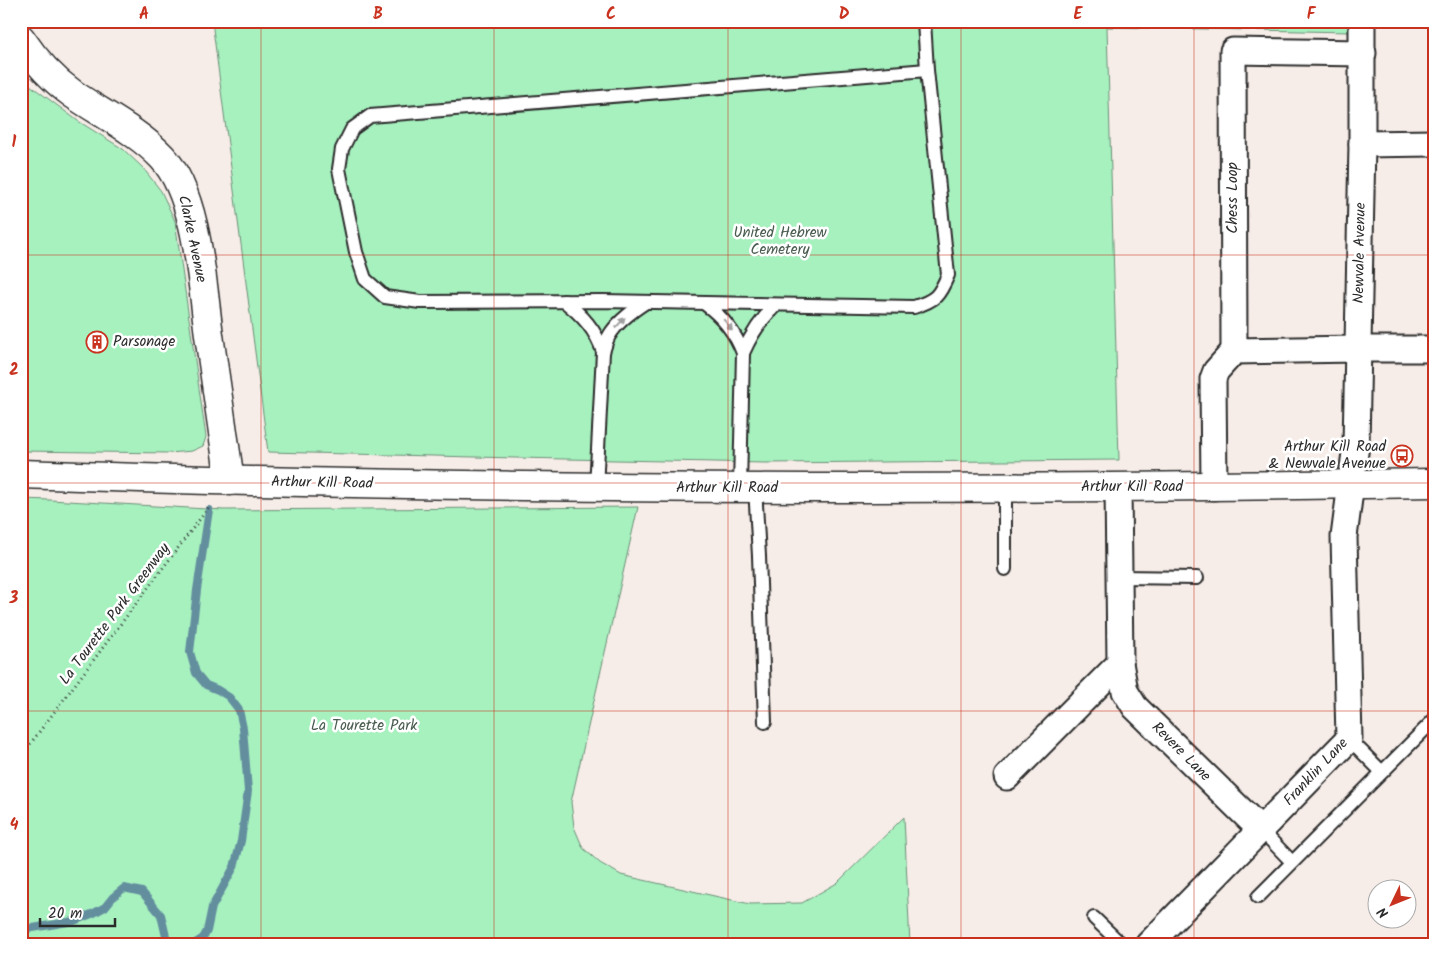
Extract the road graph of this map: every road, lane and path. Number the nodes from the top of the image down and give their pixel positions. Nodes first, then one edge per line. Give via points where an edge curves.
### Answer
1 (924, 21) edge
2 (1362, 21) edge
3 (21, 38) edge
4 (1363, 53) junction
5 (927, 70) junction
6 (1434, 143) edge
7 (1362, 144) junction
8 (564, 301) junction
9 (646, 302) junction
10 (705, 304) junction
11 (776, 305) junction
12 (1358, 349) junction
13 (1434, 349) edge
14 (1234, 351) junction
15 (603, 352) junction
16 (743, 353) junction
17 (21, 474) edge
18 (225, 481) junction
19 (1434, 484) edge
20 (1350, 485) junction
21 (1118, 487) junction
22 (1214, 487) junction
23 (596, 488) junction
24 (747, 488) junction
25 (1005, 488) junction
26 (1005, 569) dead end
27 (1119, 578) junction
28 (1197, 578) dead end
29 (1120, 663) junction
30 (1434, 720) edge
31 (765, 722) dead end
32 (1349, 739) junction
33 (21, 756) edge
34 (1382, 772) junction
35 (1007, 776) dead end
36 (1260, 830) junction
37 (1292, 862) junction
38 (1258, 897) dead end
39 (1094, 918) dead end
40 (1122, 945) edge
41 (1148, 945) edge

1 - 5 lane
2 - 4 street, Newvale Avenue
3 - 18 street, Clarke Avenue via 50,76 146,143 163,158 178,179 198,250
4 - 7 street, Newvale Avenue
4 - 14 street, Chess Loop via 1233,51
5 - 8 lane via 370,116 352,129 342,149 339,170 365,279 385,297 420,302
5 - 11 lane via 948,275 940,292 929,303 914,307
6 - 7 street
7 - 12 street, Newvale Avenue
8 - 9 lane
8 - 15 lane via 595,332
9 - 10 lane
15 -> 9 lane via 609,336 620,323
10 - 11 lane
10 -> 16 lane via 734,332
11 - 16 lane via 758,325
12 - 13 street
12 - 14 street
12 - 20 street, Newvale Avenue via 1356,445
14 - 22 street via 1213,379
15 - 23 lane
16 - 24 lane
17 - 18 street, Arthur Kill Road
18 - 23 street, Arthur Kill Road
18 - 33 path, La Tourette Park Greenway
19 - 20 street, Arthur Kill Road
20 - 22 street, Arthur Kill Road
20 - 32 street, Franklin Lane via 1344,538
21 - 22 street, Arthur Kill Road
21 - 25 street, Arthur Kill Road
21 - 27 street, Revere Lane
23 - 24 street, Arthur Kill Road
24 - 25 street, Arthur Kill Road
24 - 31 lane via 759,556
25 - 26 lane
27 - 28 lane
27 - 29 street, Revere Lane
29 - 35 street
29 - 36 street, Revere Lane via 1125,692 1135,707
30 - 34 lane
32 - 34 lane
32 - 36 street, Franklin Lane
34 - 37 lane
36 - 37 lane
36 - 41 street, Franklin Lane
37 - 38 lane
39 - 40 lane

